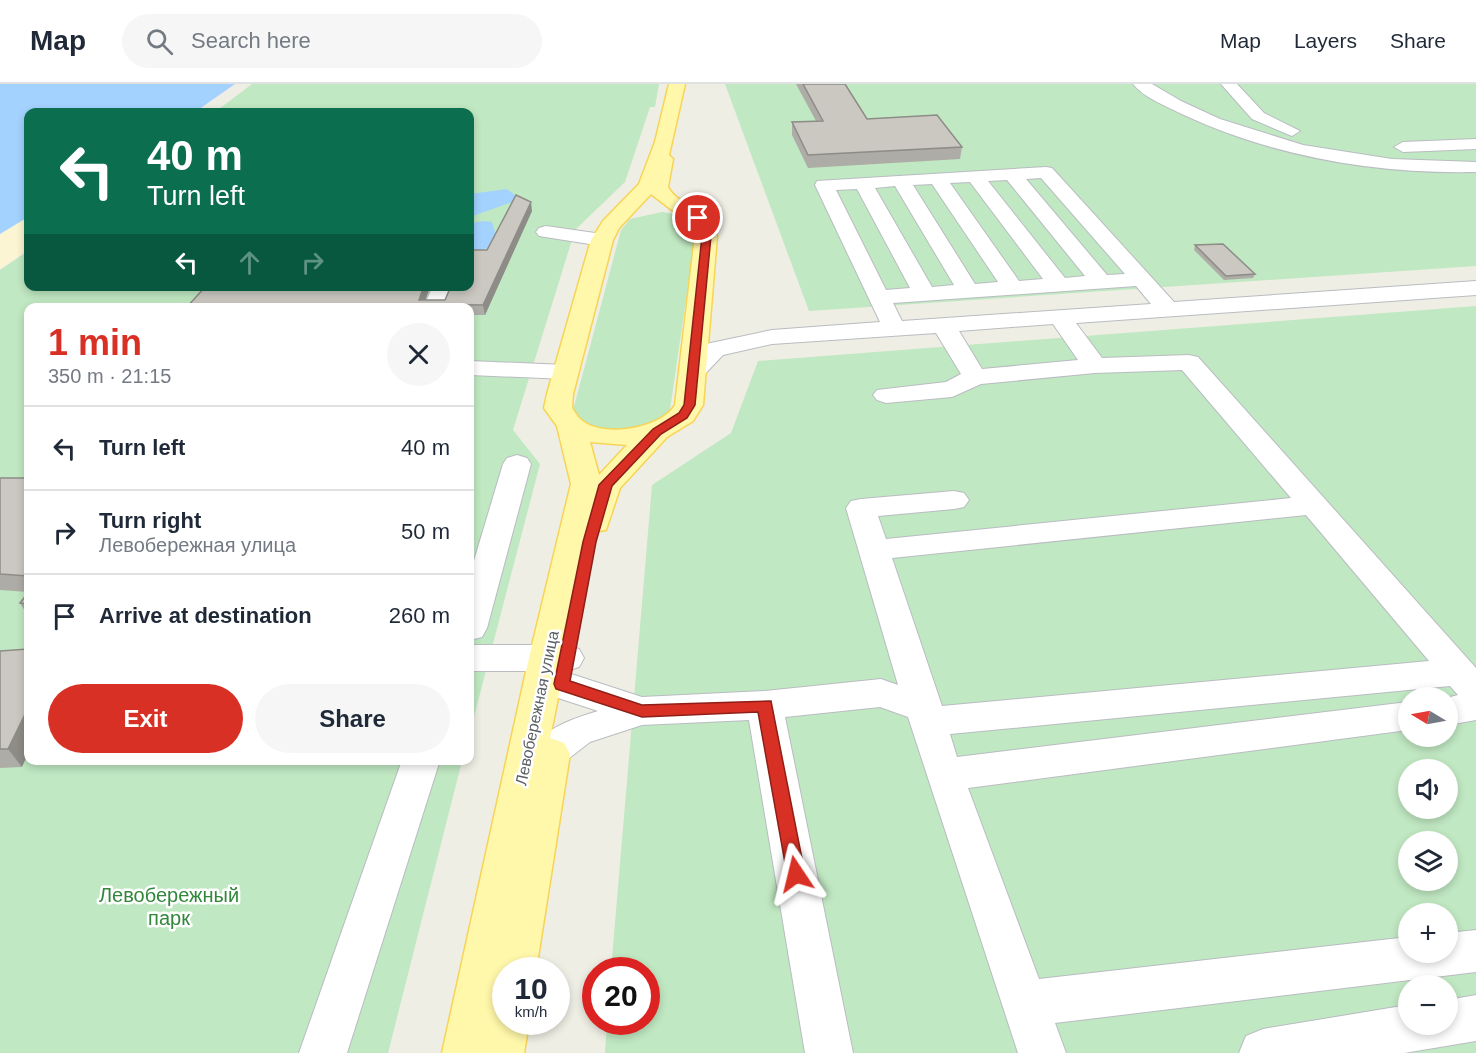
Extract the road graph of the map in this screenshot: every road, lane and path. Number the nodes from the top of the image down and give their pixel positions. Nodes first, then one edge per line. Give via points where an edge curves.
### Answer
1 (677, 84) edge
2 (1141, 84) edge
3 (1155, 84) edge
4 (1229, 84) edge
5 (664, 142) junction
6 (1476, 144) edge
7 (1476, 155) edge
8 (1476, 167) edge
9 (1012, 174) junction
10 (975, 176) junction
11 (937, 178) junction
12 (900, 180) junction
13 (863, 182) junction
14 (691, 214) junction
15 (620, 217) junction
16 (546, 232) dead end
17 (602, 240) junction
18 (1142, 279) junction
19 (1101, 282) junction
20 (1058, 284) junction
21 (1013, 288) junction
22 (1476, 288) edge
23 (969, 291) junction
24 (924, 294) junction
25 (879, 297) junction
26 (1168, 309) junction
27 (698, 315) junction
28 (1059, 316) junction
29 (943, 324) junction
30 (894, 328) junction
31 (772, 337) junction
32 (1095, 366) junction
33 (474, 368) edge
34 (566, 372) junction
35 (692, 373) junction
36 (975, 377) junction
37 (886, 395) dead end
38 (571, 426) junction
39 (657, 431) junction
40 (518, 464) dead end
41 (954, 500) dead end
42 (1314, 505) junction
43 (874, 550) junction
44 (474, 614) edge
45 (474, 658) edge
46 (908, 663) junction
47 (559, 667) junction
48 (1467, 682) edge
49 (882, 693) junction
50 (765, 705) junction
51 (1476, 706) edge
52 (1458, 709) edge
53 (642, 711) junction
54 (926, 715) junction
55 (1398, 717) edge
56 (550, 752) junction
57 (419, 765) edge
58 (944, 775) junction
59 (1476, 951) edge
60 (515, 957) edge
61 (1024, 1004) junction
62 (1476, 1018) edge
63 (1458, 1021) edge
64 (1398, 1030) edge
65 (502, 1035) edge
66 (323, 1053) edge
67 (467, 1053) edge
68 (499, 1053) edge
69 (829, 1053) edge
70 (1042, 1053) edge
71 (1263, 1053) edge

1 - 5 main road, Левобережная улица
2 - 8 street via 1223,126 1280,143 1394,164
3 - 7 street via 1213,113 1272,135 1322,147 1394,155
4 - 6 street via 1267,122 1294,132 1377,145
5 - 14 main road, Левобережная улица via 658,188 669,201
5 - 15 main road, Левобережная улица via 648,186
9 - 10 street
9 - 18 street via 1047,172
9 - 19 street
10 - 11 street
10 - 20 street
11 - 12 street
11 - 21 street
12 - 13 street
12 - 23 street
13 - 24 street
13 - 25 street via 824,185
14 - 15 main road via 649,209
14 - 27 main road, Левобережная улица via 704,225 706,236
15 - 17 main road, Левобережная улица
16 - 17 street
17 - 34 main road, Левобережная улица
18 - 19 street
18 - 26 street
19 - 20 street
20 - 21 street
21 - 23 street
22 - 26 street
23 - 24 street
24 - 25 street
25 - 30 street
26 - 28 street
27 - 31 street via 735,335
27 - 35 main road, Левобережная улица
28 - 29 street
28 - 32 street
29 - 30 street
29 - 36 street
30 - 31 street
31 - 35 street via 715,350
32 - 36 street
32 - 42 street via 1189,362
33 - 34 street
34 - 38 main road, Левобережная улица via 558,408
35 - 39 main road, Левобережная улица via 689,405 683,415
36 - 37 street via 952,389
38 - 39 main road via 604,437 631,437
38 - 47 main road, Левобережная улица via 586,484
39 - 47 main road, Левобережная улица via 606,485
40 - 44 street
41 - 43 street via 861,508
42 - 43 street
42 - 48 street
43 - 46 street
45 - 47 street
46 - 49 street
46 - 54 street
47 - 53 street
47 - 56 main road, Левобережная улица
47 - 67 main road, Левобережная улица
48 - 54 street
49 - 50 street
49 - 54 street
50 - 53 street
50 - 69 street
51 - 52 street
53 - 56 street via 577,732
54 - 58 street
55 - 58 street
56 - 60 main road, Левобережная улица
57 - 66 street
58 - 61 street
59 - 61 street
61 - 70 street
62 - 63 street
64 - 71 street
65 - 68 main road

